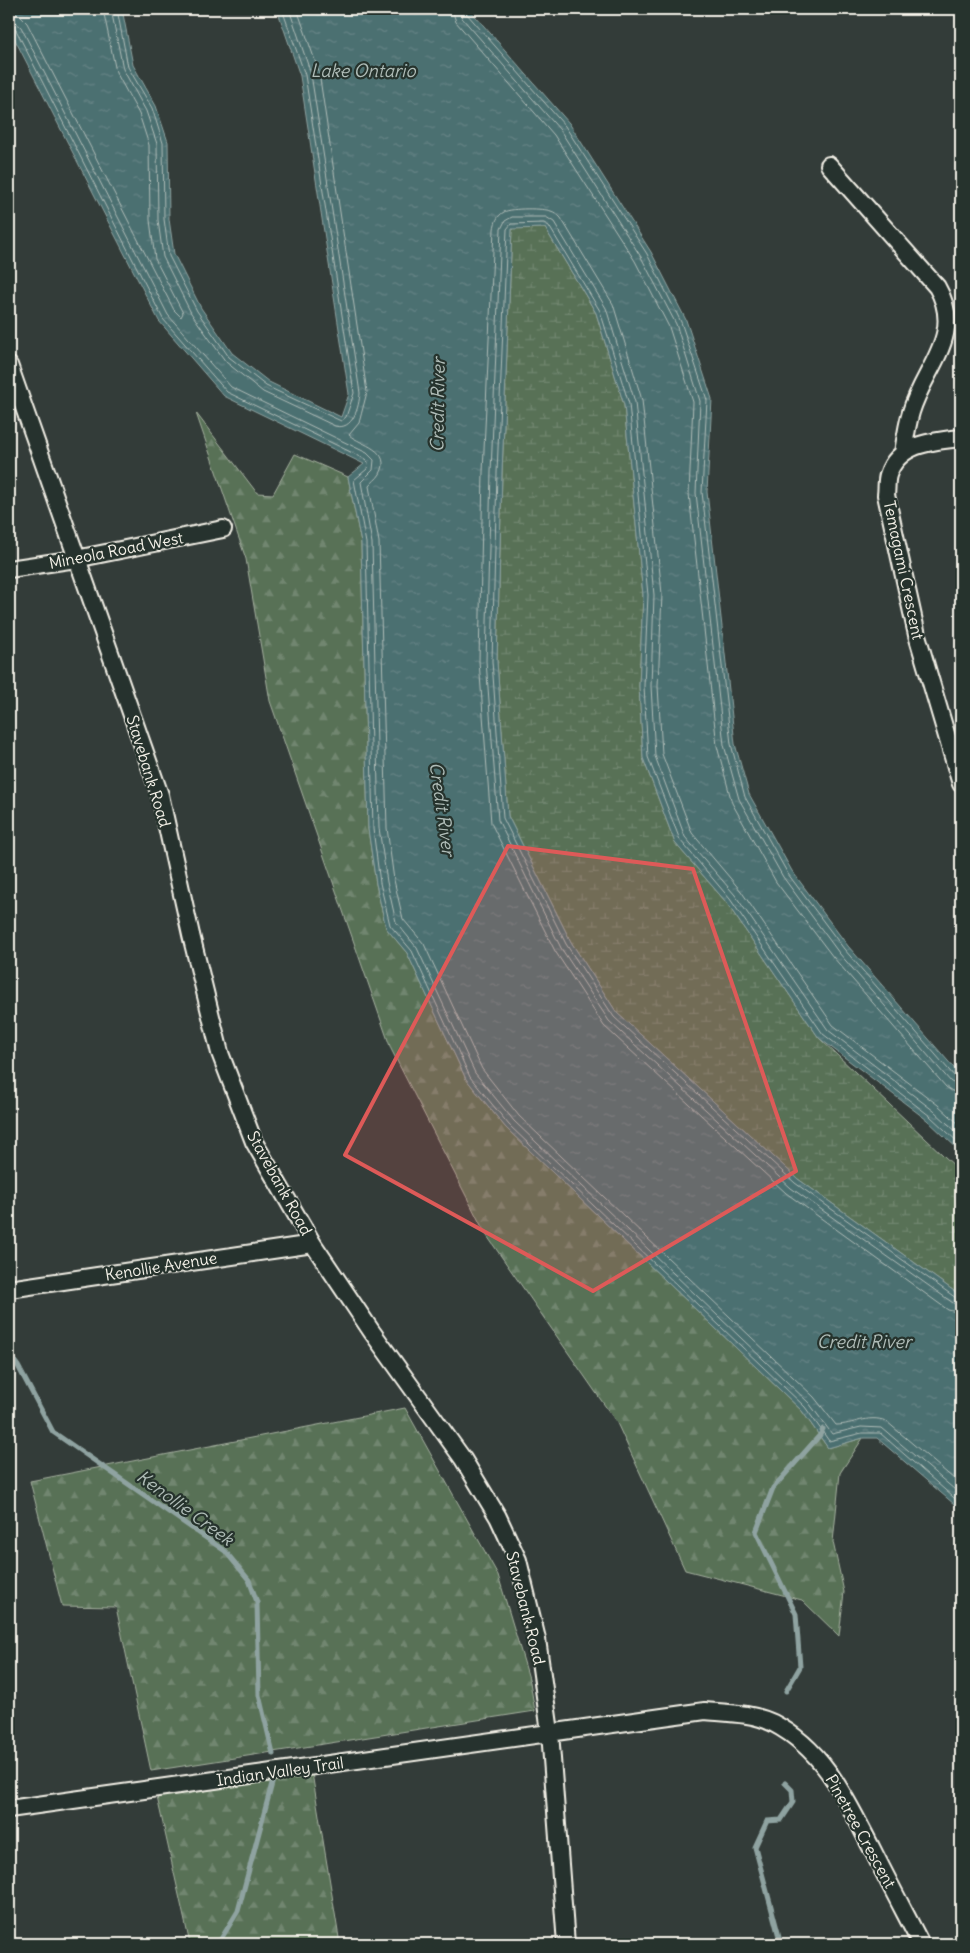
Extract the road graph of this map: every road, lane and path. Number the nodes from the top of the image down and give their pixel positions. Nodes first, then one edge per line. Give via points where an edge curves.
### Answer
1 (829, 165) dead end
2 (9, 365) edge
3 (961, 438) edge
4 (903, 453) junction
5 (223, 529) dead end
6 (76, 559) junction
7 (9, 569) edge
8 (961, 784) edge
9 (313, 1244) junction
10 (9, 1289) edge
11 (550, 1732) junction
12 (9, 1809) edge
13 (566, 1944) edge
14 (921, 1944) edge

1 - 4 street, Temagami Crescent via 942,296 946,314 944,342 911,411
2 - 6 street, Stavebank Road
3 - 4 street via 934,440
4 - 8 street, Temagami Crescent via 888,475 886,495 917,635
5 - 6 street, Mineola Road West
6 - 7 street, Mineola Road West
6 - 9 street, Stavebank Road via 160,795 220,1053 254,1142
9 - 10 street, Kenollie Avenue
9 - 11 street, Stavebank Road via 462,1459 498,1517 518,1560 537,1639
11 - 12 street, Indian Valley Trail
11 - 13 street, Stavebank Road
11 - 14 street, Pinetree Crescent via 705,1711 742,1714 771,1722 798,1738 824,1764 844,1794

